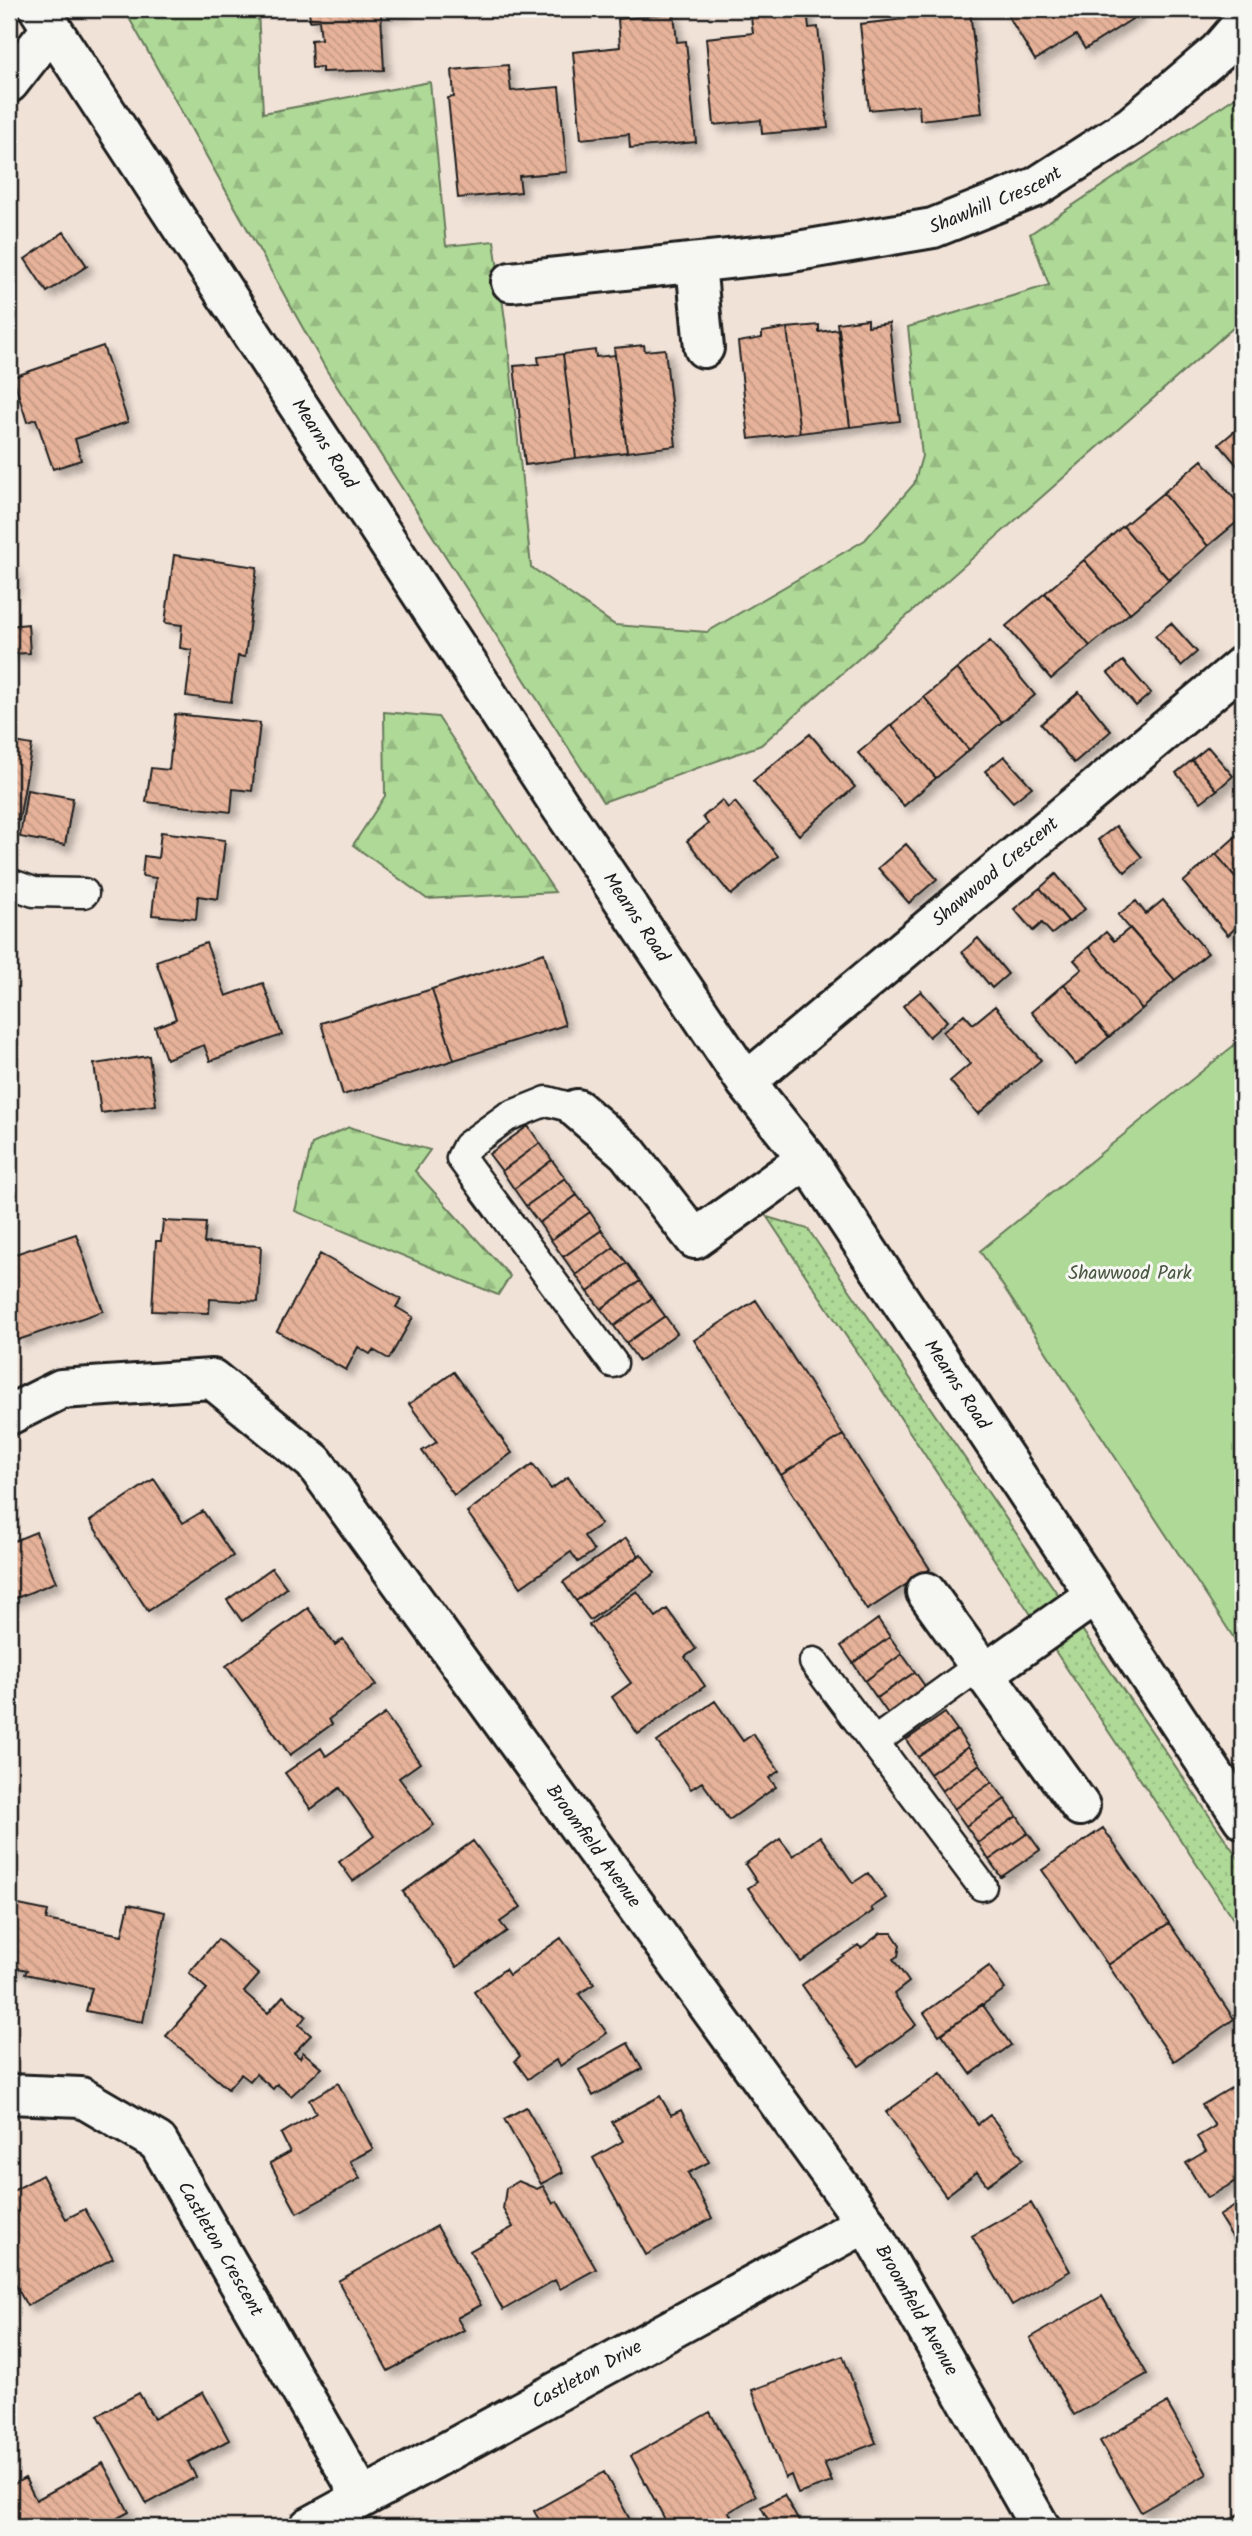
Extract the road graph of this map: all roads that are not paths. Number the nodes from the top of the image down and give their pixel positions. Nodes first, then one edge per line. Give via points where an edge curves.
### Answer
1 (45, 18) edge
2 (1243, 23) edge
3 (9, 83) edge
4 (696, 263) junction
5 (511, 282) dead end
6 (704, 348) dead end
7 (1243, 665) edge
8 (9, 883) edge
9 (84, 892) dead end
10 (746, 1082) junction
11 (577, 1109) joint
12 (807, 1159) junction
13 (613, 1363) dead end
14 (9, 1415) edge
15 (926, 1592) dead end
16 (1095, 1595) junction
17 (814, 1662) dead end
18 (982, 1670) junction
19 (874, 1742) junction
20 (1080, 1806) dead end
21 (1243, 1819) edge
22 (982, 1886) dead end
23 (9, 2094) edge
24 (866, 2223) junction
25 (362, 2497) junction
26 (309, 2527) edge
27 (1040, 2527) edge

1 - 3 street
1 - 10 street, Mearns Road
2 - 4 street, Shawhill Crescent via 1218,52 1131,126 1036,187 933,228
4 - 5 street, Shawhill Crescent
4 - 6 street
7 - 10 street, Shawwood Crescent
8 - 9 lane via 34,892
10 - 12 street, Mearns Road
11 - 12 street via 627,1152 695,1240
11 - 13 lane via 547,1101 507,1117 467,1146 461,1158
12 - 16 street, Mearns Road
14 - 24 street, Broomfield Avenue via 61,1389 212,1379 314,1462
15 - 18 street
16 - 18 street
16 - 21 street, Mearns Road
17 - 19 lane
18 - 19 lane
18 - 20 street
19 - 22 lane
23 - 25 street, Castleton Crescent via 80,2097 158,2142
24 - 25 street, Castleton Drive
24 - 27 street, Broomfield Avenue
25 - 26 street, Castleton Drive

